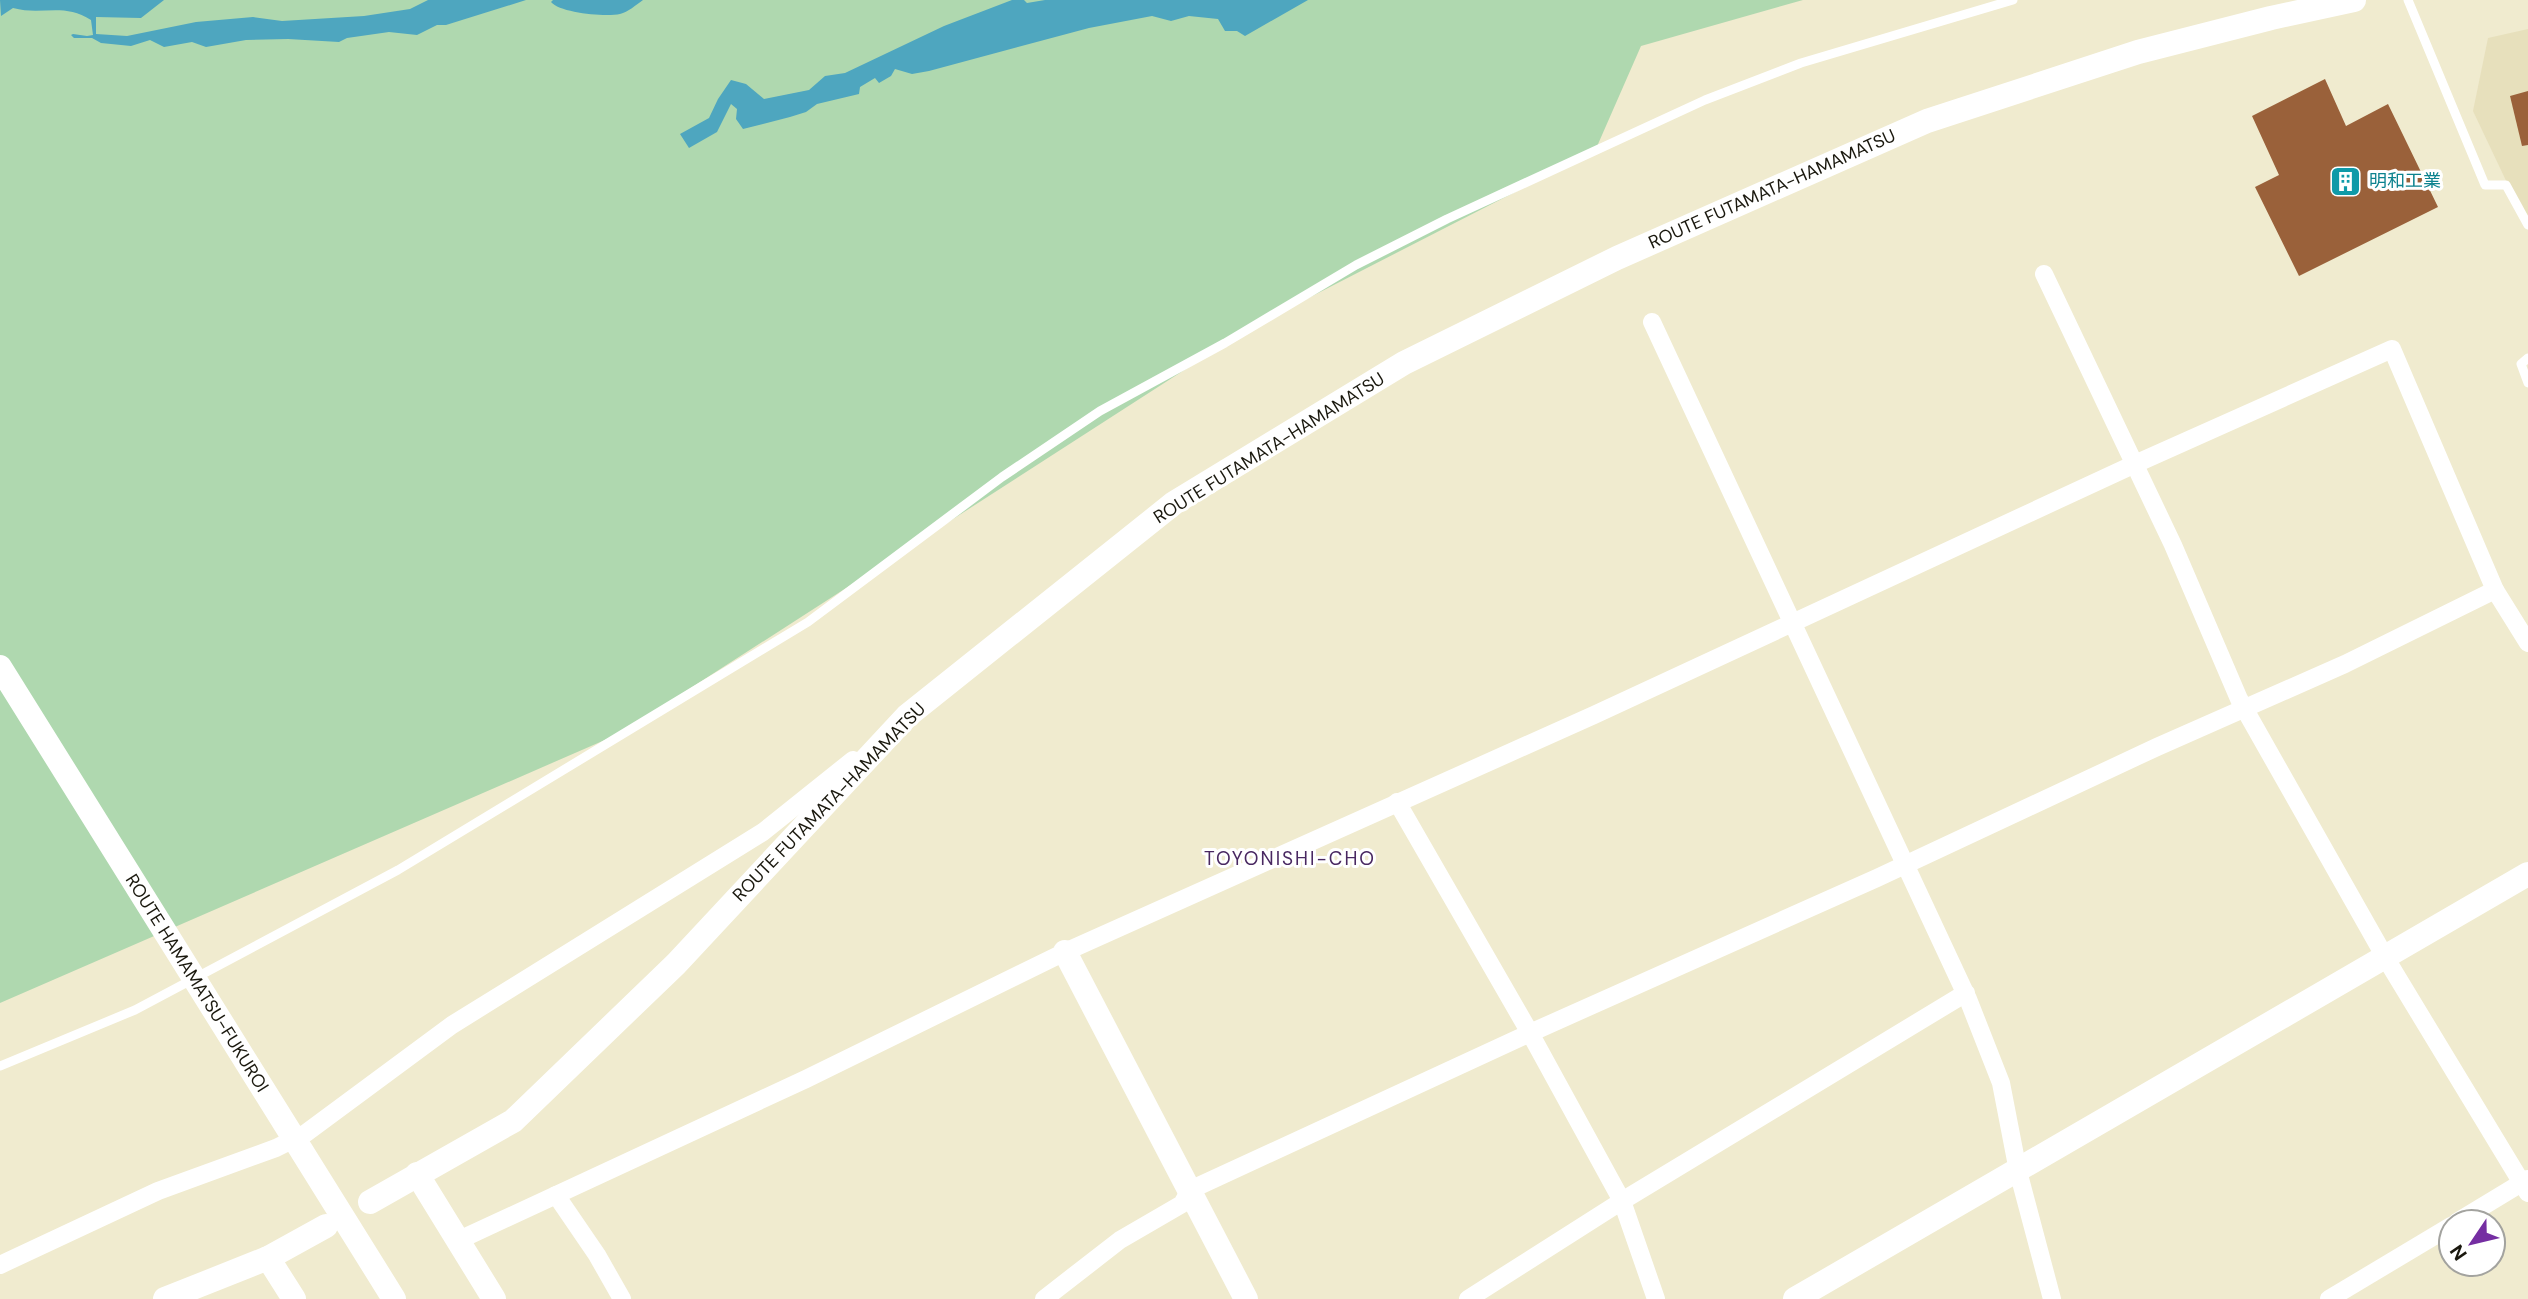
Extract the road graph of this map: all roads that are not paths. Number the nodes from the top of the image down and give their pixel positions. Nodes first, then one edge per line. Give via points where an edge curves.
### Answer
1 (2013, 0) edge
2 (2354, 0) edge
3 (2408, 0) edge
4 (2528, 225) edge
5 (2044, 274) dead end
6 (1652, 322) dead end
7 (2528, 358) edge
8 (2528, 383) edge
9 (2135, 464) junction
10 (2495, 590) junction
11 (1793, 622) junction
12 (2528, 643) edge
13 (0, 667) edge
14 (2245, 709) junction
15 (907, 716) junction
16 (1397, 802) junction
17 (1905, 864) junction
18 (2528, 874) edge
19 (1065, 952) junction
20 (2385, 957) junction
21 (1966, 993) junction
22 (1530, 1033) junction
23 (0, 1066) edge
24 (295, 1139) junction
25 (2018, 1171) junction
26 (417, 1174) junction
27 (2526, 1185) edge
28 (1190, 1189) junction
29 (556, 1195) junction
30 (1622, 1201) junction
31 (370, 1202) dead end
32 (2483, 1208) edge
33 (326, 1226) dead end
34 (2437, 1234) edge
35 (457, 1241) junction
36 (268, 1258) junction
37 (0, 1265) edge
38 (165, 1299) edge
39 (294, 1299) edge
40 (394, 1299) edge
41 (494, 1299) edge
42 (622, 1299) edge
43 (1044, 1299) edge
44 (1246, 1299) edge
45 (1468, 1299) edge
46 (1656, 1299) edge
47 (1795, 1299) edge
48 (2052, 1299) edge
49 (2329, 1299) edge

1 - 23 lane via 1801,63 1705,100 1356,265 1100,411 1002,477 808,622 398,870 135,1010
2 - 15 main road, ROUTE FUTAMATA-HAMAMATSU via 2138,52 1927,121 1617,258 1404,362 1174,503
3 - 4 lane via 2485,185 2506,185
5 - 9 street
6 - 11 street
7 - 8 lane via 2521,364
9 - 10 street via 2392,349
9 - 11 street
9 - 14 street
10 - 12 street
10 - 14 street
11 - 16 street
11 - 17 street
13 - 24 main road, ROUTE HAMAMATSU-FUKUROI
14 - 17 street
14 - 20 street
15 - 24 street via 763,832 452,1025
15 - 26 main road, ROUTE FUTAMATA-HAMAMATSU via 676,964 589,1050 513,1121
16 - 19 street
16 - 22 street
17 - 21 street
17 - 22 street
18 - 20 main road
19 - 28 main road
19 - 29 street
20 - 25 main road
20 - 27 street
21 - 25 street via 2001,1083
21 - 30 street
22 - 28 street
22 - 30 street
24 - 37 street via 158,1191
24 - 40 main road, ROUTE HAMAMATSU-FUKUROI
25 - 47 main road
25 - 48 street
26 - 31 main road, ROUTE FUTAMATA-HAMAMATSU
26 - 35 main road
27 - 32 street
28 - 43 street via 1182,1204 1120,1240
28 - 44 main road
29 - 35 street
29 - 42 street
30 - 45 street
30 - 46 street
33 - 36 main road
34 - 49 street
35 - 41 main road
36 - 38 main road
36 - 39 main road

